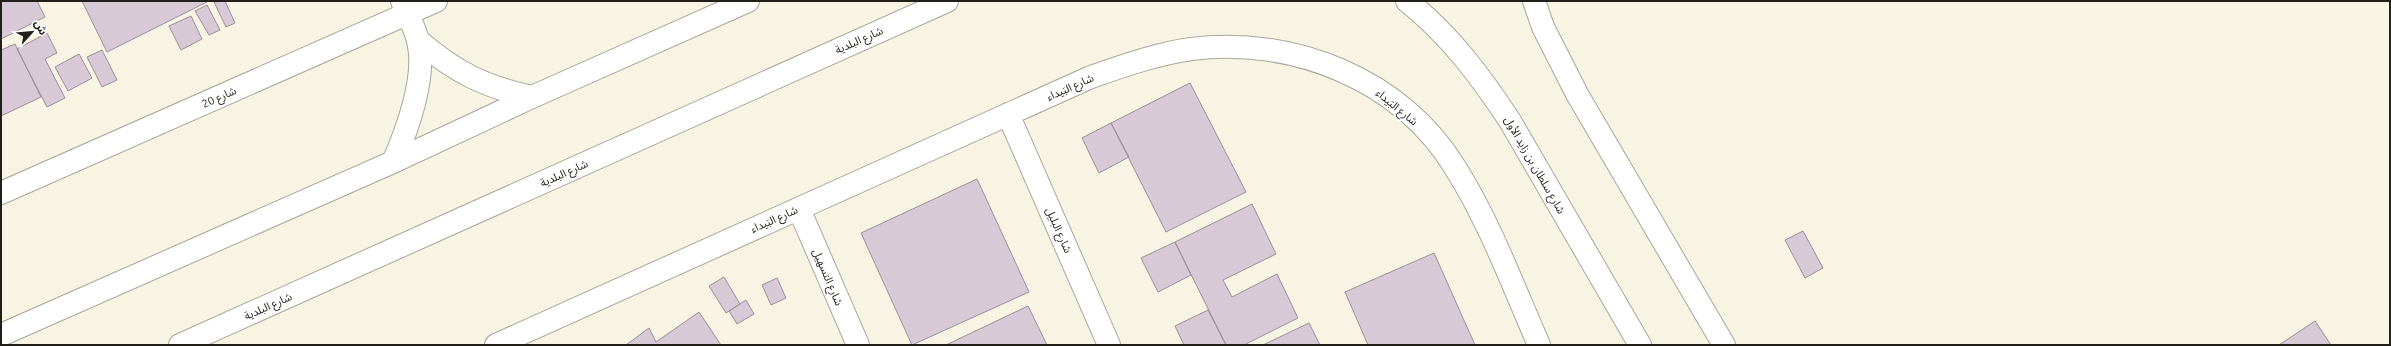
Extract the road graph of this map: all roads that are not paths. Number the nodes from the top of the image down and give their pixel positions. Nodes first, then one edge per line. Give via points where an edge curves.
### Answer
1 (436, 1) edge
2 (748, 1) edge
3 (947, 1) edge
4 (1407, 1) edge
5 (1534, 1) edge
6 (405, 8) edge
7 (419, 41) junction
8 (532, 97) junction
9 (1008, 114) junction
10 (392, 162) junction
11 (1, 193) edge
12 (799, 208) junction
13 (1, 335) edge
14 (180, 345) edge
15 (496, 345) edge
16 (858, 345) edge
17 (1109, 345) edge
18 (1539, 345) edge
19 (1640, 345) edge
20 (1724, 345) edge

1 - 6 main road, شارع 20
2 - 8 main road
3 - 14 main road, شارع البلدية
4 - 19 main road, شارع سلطان بن زايد الأول via 1465,58 1510,121
5 - 20 main road via 1543,27 1576,94
6 - 7 main road
6 - 11 main road, شارع 20
7 - 8 main road via 460,72 488,85
7 - 10 main road via 417,91 404,139
8 - 10 main road
9 - 12 main road, شارع البَيداء
9 - 17 main road, شارع البليل
9 - 18 main road, شارع البَيداء via 1097,75 1156,56 1190,50 1224,47 1259,48 1292,53 1325,63 1356,77 1412,116 1456,168
10 - 13 main road
12 - 15 main road, شارع البَيداء
12 - 16 main road, شارع التسهيل

